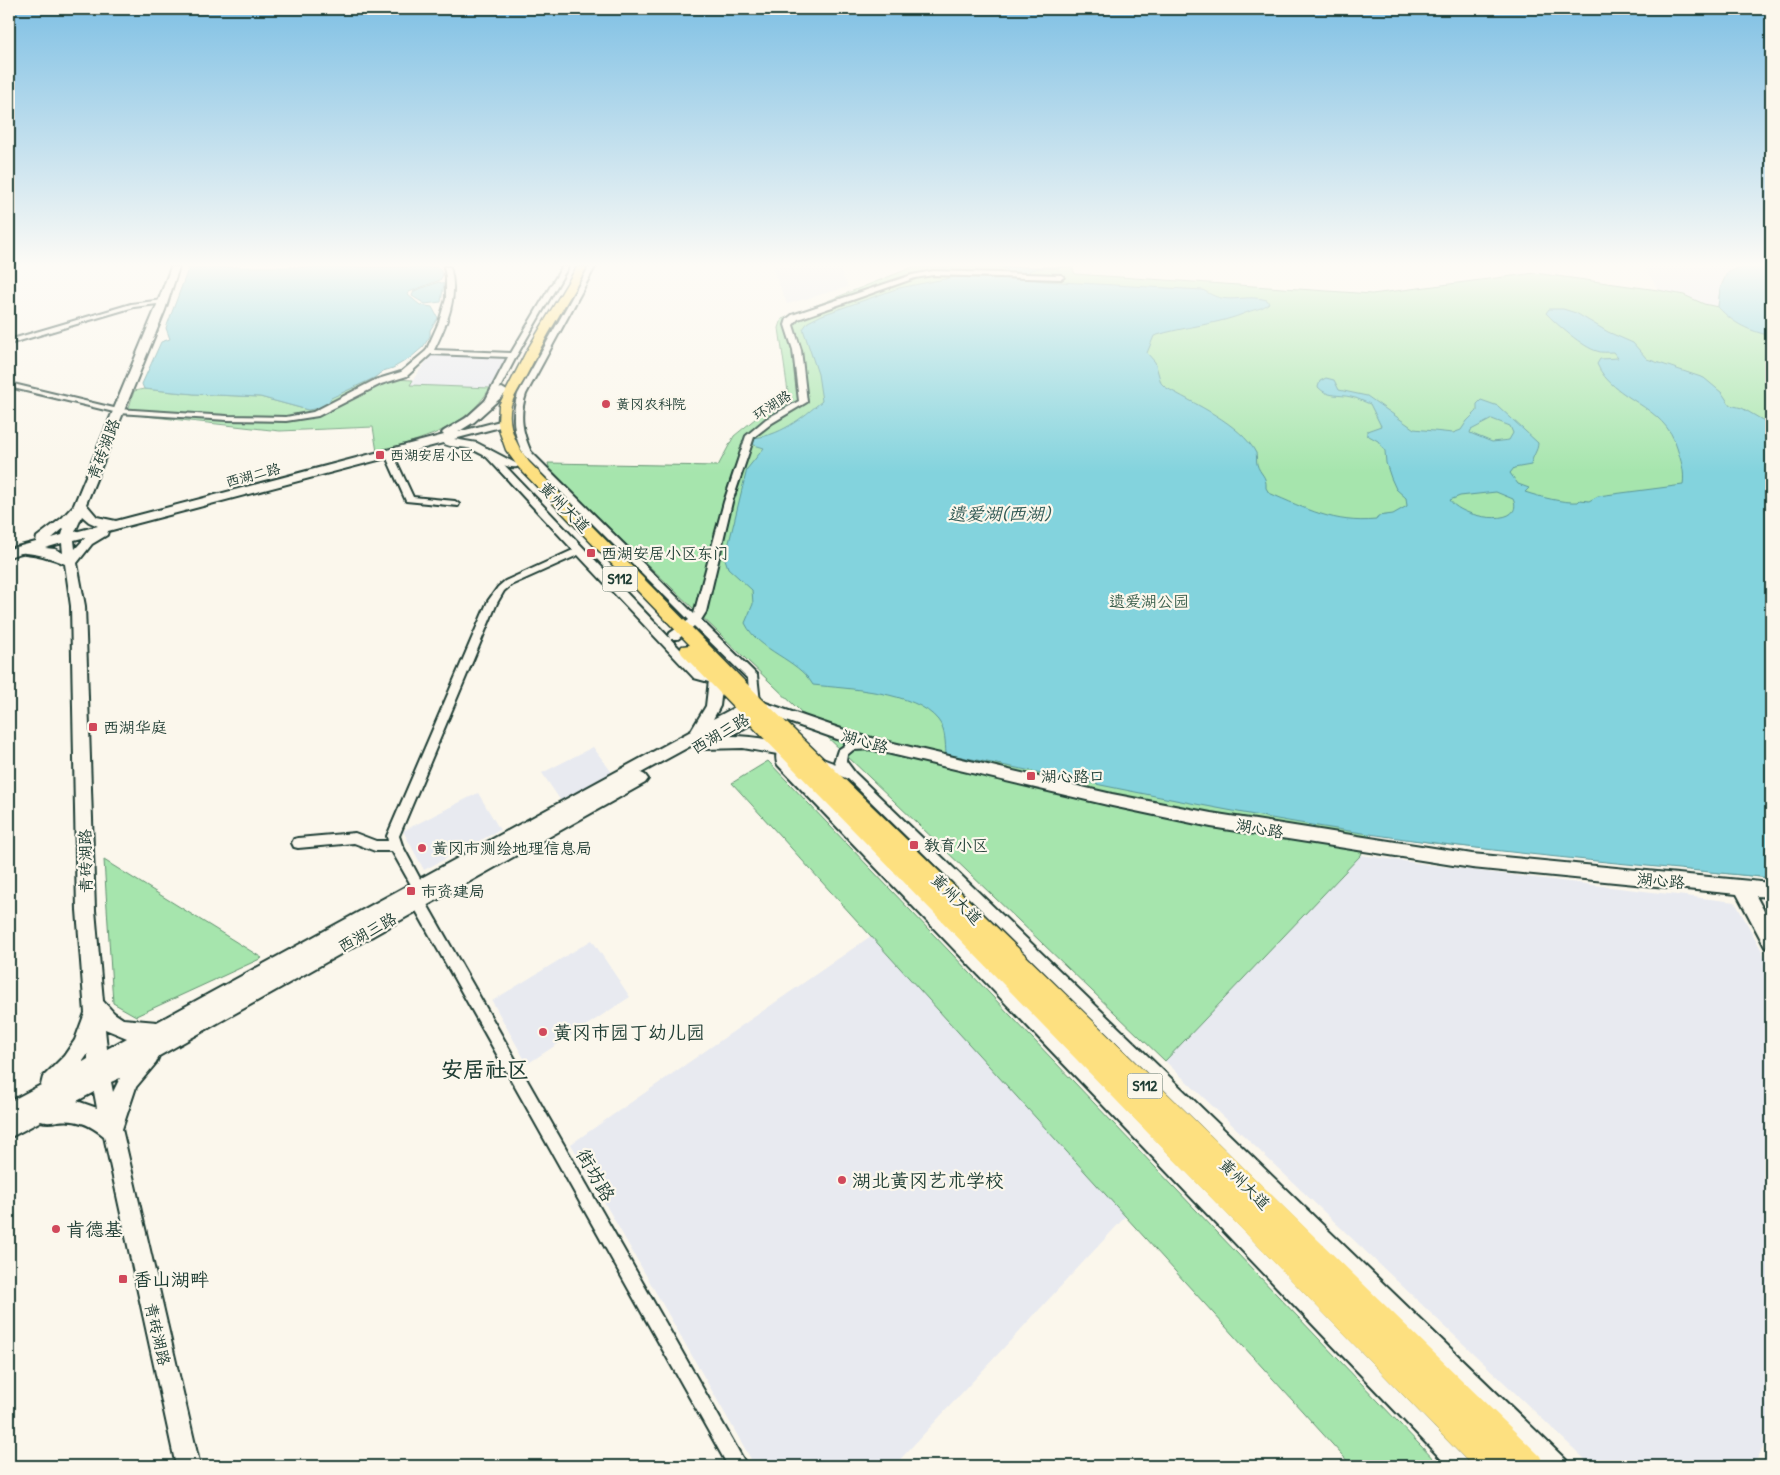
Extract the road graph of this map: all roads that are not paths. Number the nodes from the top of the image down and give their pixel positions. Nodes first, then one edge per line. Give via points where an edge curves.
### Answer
1 (30, 336) edge
2 (149, 336) edge
3 (437, 336) edge
4 (525, 336) edge
5 (534, 336) edge
6 (542, 336) edge
7 (554, 336) edge
8 (792, 336) edge
9 (9, 342) edge
10 (429, 352) junction
11 (513, 355) junction
12 (9, 385) edge
13 (502, 391) junction
14 (487, 405) junction
15 (118, 411) junction
16 (499, 425) junction
17 (422, 446) junction
18 (486, 451) junction
19 (390, 454) junction
20 (513, 465) junction
21 (455, 504) dead end
22 (80, 505) junction
23 (118, 524) junction
24 (67, 537) junction
25 (580, 550) junction
26 (11, 552) edge
27 (71, 562) junction
28 (684, 629) junction
29 (716, 680) junction
30 (753, 709) junction
31 (699, 740) junction
32 (783, 749) junction
33 (893, 749) junction
34 (818, 762) junction
35 (852, 776) junction
36 (298, 843) dead end
37 (396, 846) junction
38 (1742, 887) junction
39 (1771, 890) edge
40 (419, 896) junction
41 (1771, 940) edge
42 (94, 1005) junction
43 (164, 1036) junction
44 (100, 1071) junction
45 (32, 1108) junction
46 (9, 1113) edge
47 (9, 1128) edge
48 (112, 1131) junction
49 (188, 1466) edge
50 (738, 1466) edge
51 (1460, 1466) edge
52 (1492, 1466) edge
53 (1530, 1466) edge
54 (1560, 1466) edge

1 - 9 street
2 - 15 main road, 青砖湖路
3 - 10 street
4 - 11 street
5 - 13 main road, 黄州大道 / S112
6 - 16 main road, 黄州大道 / S112 via 514,385
7 - 28 street via 522,394 516,415 527,453
8 - 28 street, 环湖路 via 803,402 750,436 728,502 701,612
10 - 11 street
10 - 15 street via 404,374 378,382 322,411 305,416 286,419 227,418
11 - 14 street
12 - 15 street
13 - 14 main road
13 - 16 main road, 黄州大道 / S112 via 497,406
14 - 17 main road via 457,429
15 - 22 main road, 青砖湖路
16 - 17 main road, 西湖二路
16 - 20 main road, 黄州大道 / S112 via 503,450
16 - 28 main road, 黄州大道 / S112 via 524,465
17 - 18 main road via 463,442
17 - 19 main road, 西湖二路
18 - 20 main road
18 - 25 street
19 - 21 street via 409,499
19 - 23 main road, 西湖二路
20 - 28 main road, 黄州大道 / S112
22 - 23 main road via 94,521
22 - 24 main road, 青砖湖路
22 - 26 main road via 53,532 38,542
23 - 24 main road, 西湖二路
23 - 27 main road via 88,541
24 - 26 main road, 西湖二路
24 - 27 main road, 青砖湖路
25 - 29 street via 698,674
25 - 37 street via 508,583 492,603 393,836
26 - 27 main road via 51,552
27 - 42 main road, 青砖湖路 via 78,606 86,910
28 - 29 main road, 黄州大道 / S112
28 - 30 main road, 黄州大道 / S112
29 - 30 main road, 黄州大道 / S112
29 - 31 main road via 713,706
30 - 31 main road, 西湖三路
30 - 32 main road, 黄州大道 / S112
30 - 33 main road, 湖心路
30 - 34 main road, 黄州大道 / S112
31 - 32 main road via 748,742
31 - 40 main road, 西湖三路
32 - 51 street via 782,762
32 - 52 main road, 黄州大道 / S112
33 - 35 street via 857,745 847,748 840,759
33 - 38 main road, 湖心路 via 1112,800 1324,839 1472,861
34 - 35 street
34 - 53 main road, 黄州大道 / S112
35 - 54 street
36 - 37 street via 355,838 375,846
37 - 40 street, 街坊路
38 - 39 main road, 湖心路
38 - 41 main road
40 - 43 main road, 西湖三路
40 - 50 street, 街坊路
42 - 43 main road via 104,1019 117,1027
42 - 44 main road, 青砖湖路
42 - 45 main road via 90,1029 81,1050
43 - 44 main road, 西湖三路
43 - 48 main road via 125,1085
44 - 45 main road, 西湖三路
44 - 48 main road, 青砖湖路
45 - 46 main road, 西湖三路
45 - 47 main road, 西湖三路
45 - 48 main road via 83,1111 98,1118
48 - 49 main road, 青砖湖路

